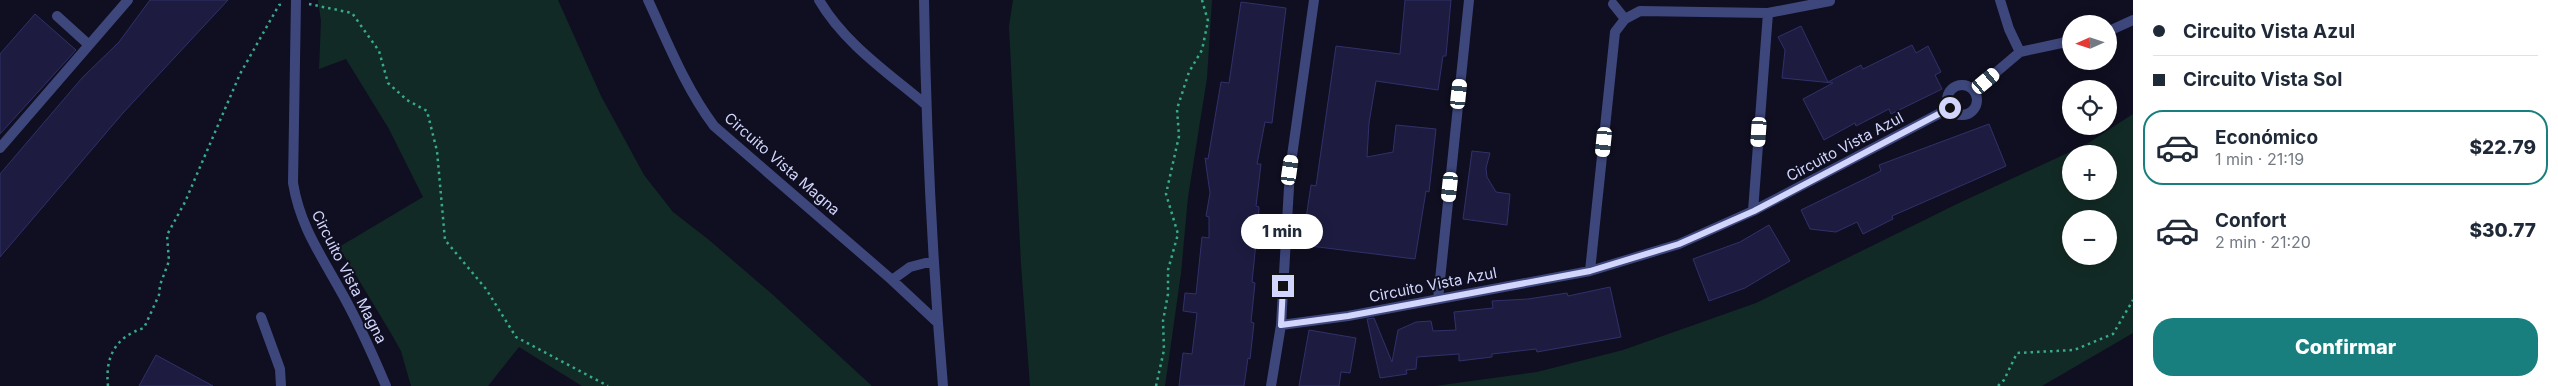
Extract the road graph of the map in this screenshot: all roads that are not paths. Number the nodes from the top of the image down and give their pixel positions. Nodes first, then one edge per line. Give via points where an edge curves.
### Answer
1 (128, 0) edge
2 (296, 0) edge
3 (648, 0) edge
4 (819, 0) edge
5 (924, 0) edge
6 (1314, 0) edge
7 (1469, 0) edge
8 (2000, 0) edge
9 (1830, 1) edge
10 (1613, 4) dead end
11 (1768, 12) junction
12 (57, 16) dead end
13 (1625, 19) junction
14 (2133, 20) edge
15 (2118, 27) edge
16 (2062, 43) edge
17 (89, 45) junction
18 (2020, 52) junction
19 (1974, 91) junction
20 (925, 104) junction
21 (1950, 108) junction
22 (0, 148) edge
23 (1754, 211) junction
24 (933, 262) junction
25 (1590, 271) junction
26 (892, 280) junction
27 (1438, 299) junction
28 (261, 317) dead end
29 (938, 323) junction
30 (1281, 325) junction
31 (281, 386) edge
32 (386, 386) edge
33 (943, 386) edge
34 (1271, 386) edge

1 - 17 street
2 - 32 street, Circuito Vista Magna via 293,183 297,207 306,231 340,290
3 - 26 street, Circuito Vista Magna via 682,75 714,126
4 - 20 street via 829,18 854,44
5 - 20 street
6 - 30 street via 1290,170
7 - 27 street
8 - 18 street
9 - 11 street
10 - 13 street
11 - 13 street via 1640,11
11 - 23 street
12 - 17 street
13 - 25 street via 1615,32
14 - 15 street
16 - 18 street
17 - 22 street
18 - 19 street
19 - 21 street via 1977,97 1973,109 1962,114
19 - 21 street via 1963,85 1951,90 1947,102
20 - 24 street
21 - 23 street, Circuito Vista Azul
23 - 25 street, Circuito Vista Azul via 1679,244
24 - 26 street via 910,266
24 - 29 street
25 - 27 street, Circuito Vista Azul
26 - 29 street, Circuito Vista Magna
27 - 30 street, Circuito Vista Azul
28 - 31 street via 280,369
29 - 33 street
30 - 34 street

